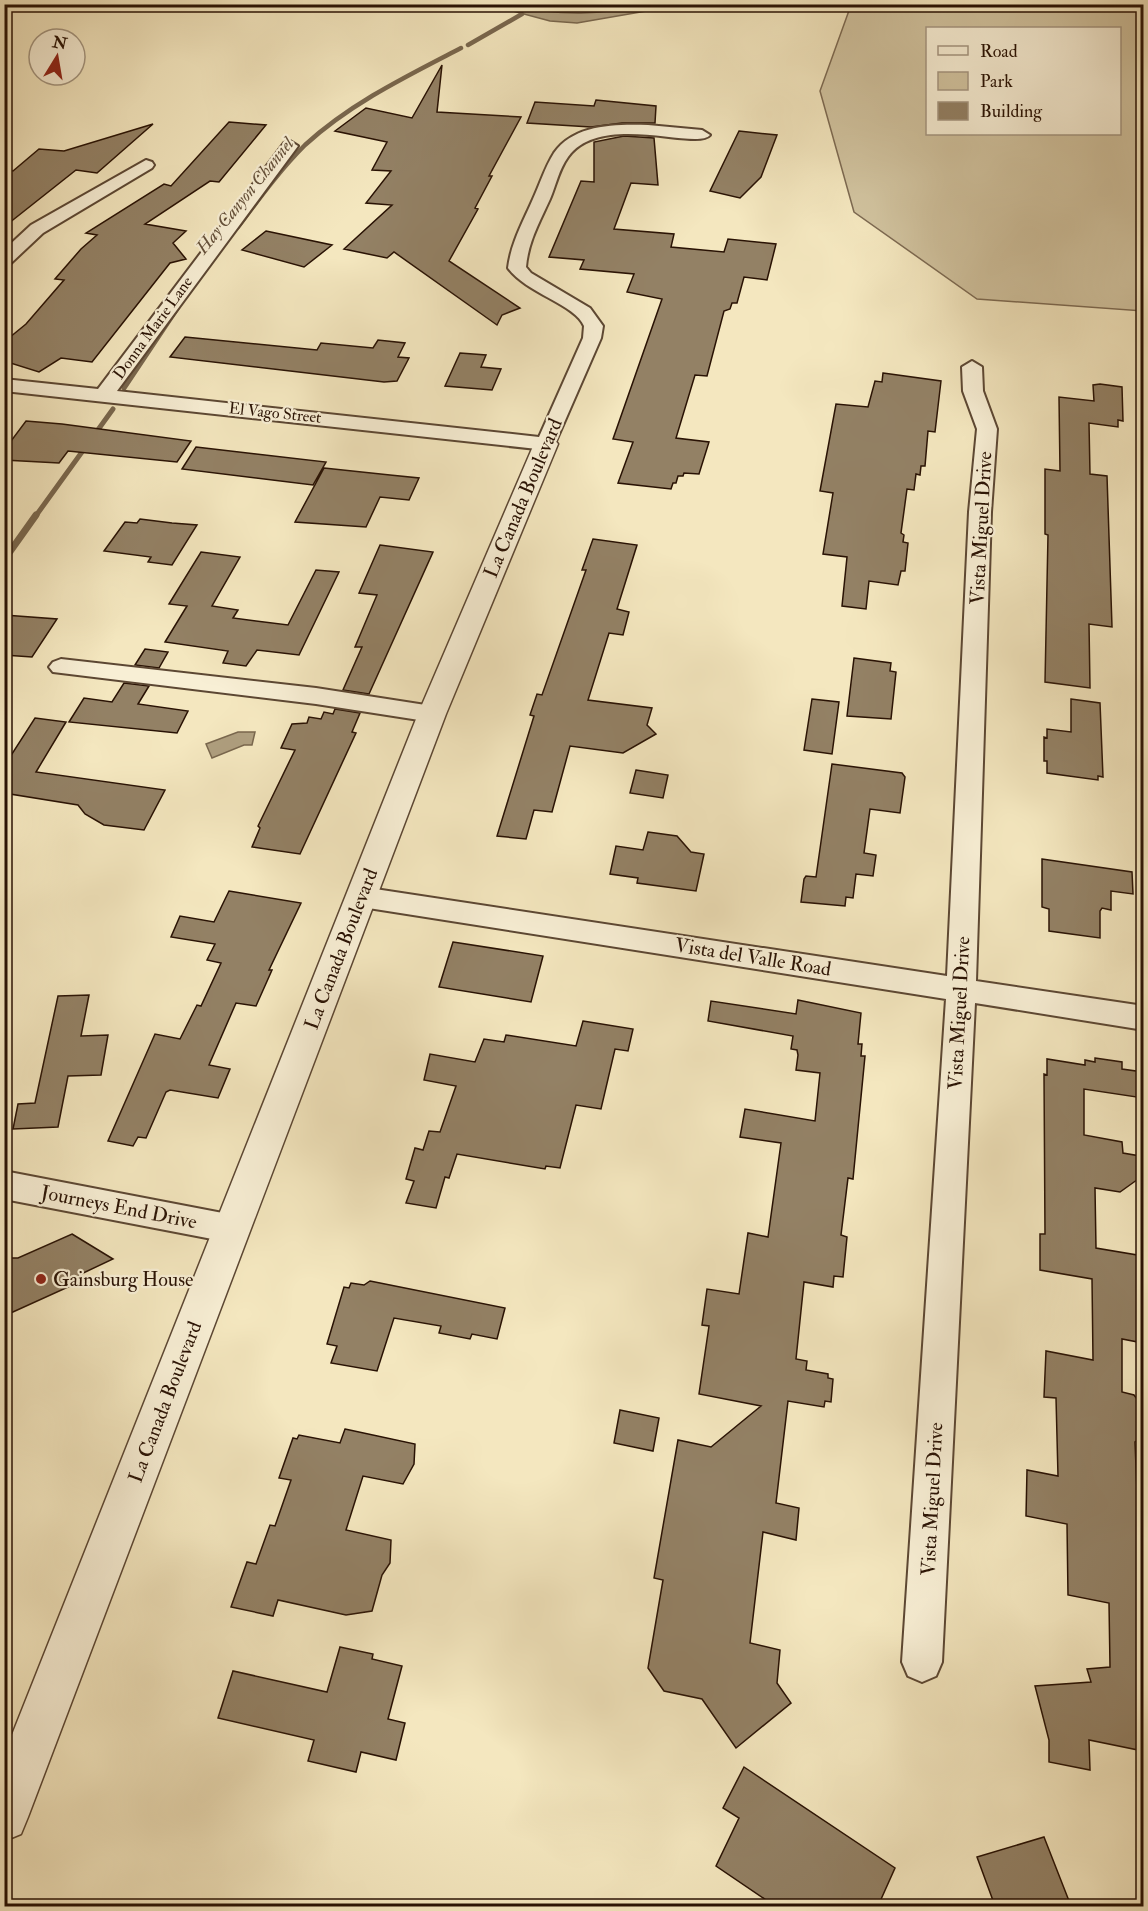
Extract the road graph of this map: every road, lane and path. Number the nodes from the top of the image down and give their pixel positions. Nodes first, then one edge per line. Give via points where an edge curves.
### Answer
1 (702, 135) dead end
2 (290, 146) dead end
3 (146, 165) dead end
4 (4, 260) edge
5 (972, 367) dead end
6 (4, 384) edge
7 (105, 394) junction
8 (546, 444) junction
9 (61, 667) dead end
10 (432, 714) junction
11 (362, 897) junction
12 (961, 990) junction
13 (1143, 1018) edge
14 (4, 1185) edge
15 (233, 1229) junction
16 (922, 1662) dead end
17 (4, 1817) edge

1 - 8 street, La Canada Boulevard via 643,129 592,134 573,141 561,154 519,253 517,268 523,277 573,306 594,327
2 - 7 street, Donna Marie Lane
3 - 4 street via 38,229
5 - 12 street, Vista Miguel Drive via 974,391 987,429 980,512
6 - 7 street, El Vago Street
7 - 8 street, El Vago Street
8 - 10 street, La Canada Boulevard
9 - 10 street
10 - 11 street, La Canada Boulevard
11 - 12 street, Vista del Valle Road
11 - 15 street, La Canada Boulevard
12 - 13 street, Vista del Valle Road
12 - 16 street, Vista Miguel Drive
14 - 15 street, Journeys End Drive
15 - 17 street, La Canada Boulevard

